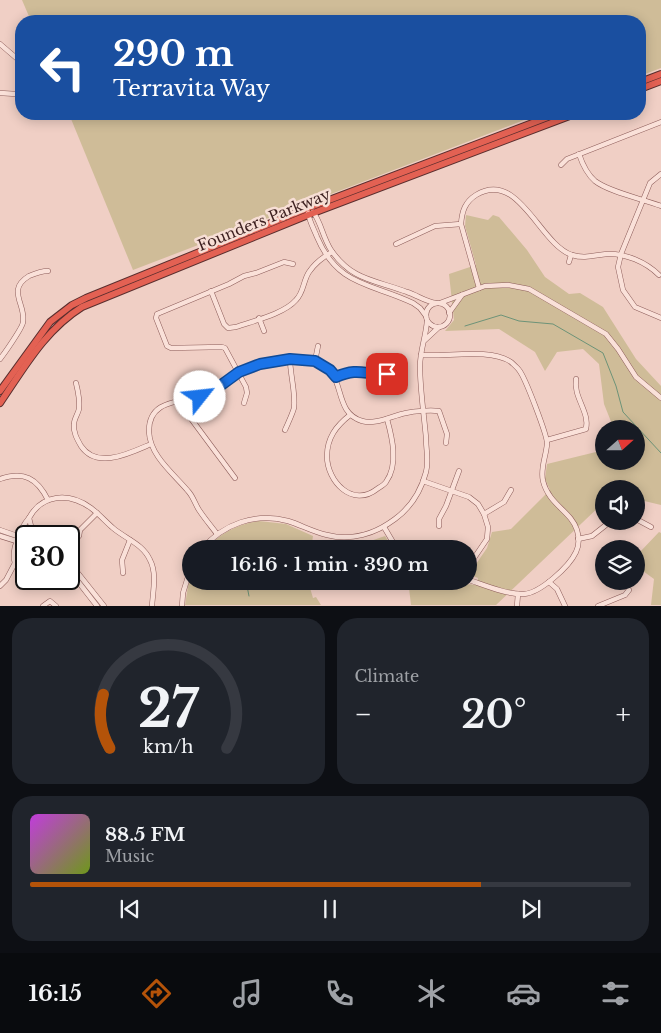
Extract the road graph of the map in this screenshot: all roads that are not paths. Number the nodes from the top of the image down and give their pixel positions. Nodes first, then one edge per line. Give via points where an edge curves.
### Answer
1 (0, 44) edge
2 (15, 57) edge
3 (661, 74) edge
4 (646, 80) edge
5 (661, 82) edge
6 (646, 87) edge
7 (0, 93) edge
8 (15, 94) edge
9 (541, 120) edge
10 (559, 120) edge
11 (661, 122) edge
12 (578, 154) junction
13 (561, 165) dead end
14 (661, 174) edge
15 (643, 199) junction
16 (661, 206) edge
17 (310, 212) junction
18 (461, 224) junction
19 (396, 244) dead end
20 (332, 252) junction
21 (571, 254) junction
22 (621, 254) junction
23 (326, 255) junction
24 (569, 262) dead end
25 (293, 264) dead end
26 (48, 271) dead end
27 (658, 275) dead end
28 (479, 288) junction
29 (211, 291) junction
30 (462, 294) junction
31 (438, 303) junction
32 (449, 313) junction
33 (259, 318) junction
34 (661, 318) edge
35 (426, 319) junction
36 (439, 327) junction
37 (264, 331) dead end
38 (424, 341) junction
39 (318, 346) dead end
40 (421, 355) junction
41 (0, 359) edge
42 (290, 359) junction
43 (315, 361) junction
44 (394, 367) dead end
45 (239, 372) junction
46 (336, 377) junction
47 (576, 379) dead end
48 (76, 382) dead end
49 (0, 391) edge
50 (661, 398) edge
51 (184, 400) junction
52 (0, 403) edge
53 (244, 403) dead end
54 (424, 412) junction
55 (350, 415) junction
56 (386, 419) junction
57 (285, 430) dead end
58 (547, 440) junction
59 (446, 443) dead end
60 (151, 444) junction
61 (459, 471) dead end
62 (0, 478) edge
63 (235, 478) dead end
64 (423, 481) junction
65 (511, 490) dead end
66 (452, 491) junction
67 (48, 500) junction
68 (97, 513) junction
69 (484, 514) junction
70 (29, 518) junction
71 (645, 524) edge
72 (23, 525) edge
73 (30, 525) edge
74 (439, 526) dead end
75 (384, 527) junction
76 (651, 527) dead end
77 (0, 530) edge
78 (80, 530) edge
79 (600, 530) edge
80 (217, 534) junction
81 (0, 536) edge
82 (15, 538) edge
83 (15, 538) edge
84 (578, 539) junction
85 (130, 540) junction
86 (211, 540) edge
87 (392, 540) edge
88 (15, 546) edge
89 (477, 553) edge
90 (15, 563) joint
91 (123, 573) dead end
92 (80, 576) edge
93 (477, 582) edge
94 (549, 582) junction
95 (80, 584) edge
96 (0, 586) edge
97 (184, 590) edge
98 (629, 590) dead end
99 (518, 594) junction
100 (43, 606) edge
101 (56, 606) edge
102 (97, 606) edge
103 (104, 606) edge
104 (152, 606) edge
105 (182, 606) edge
106 (517, 606) edge
107 (565, 606) edge
108 (598, 606) edge

1 - 2 street
3 - 4 highway
5 - 6 highway
7 - 8 street
9 - 17 highway, Founders Parkway
10 - 17 highway, Founders Parkway
11 - 12 street
12 - 13 street
12 - 15 street via 594,180
14 - 15 street via 650,183
15 - 16 street
15 - 22 street
17 - 20 street
17 - 23 street
17 - 49 highway, Founders Parkway via 72,305 45,328
17 - 52 highway, Founders Parkway via 82,307 50,332
18 - 19 street via 435,226
18 - 21 street via 466,204 484,190 512,194 556,244
18 - 28 street
20 - 23 street
20 - 31 street via 351,271 366,279
21 - 22 street via 585,257
21 - 24 street
22 - 27 street via 652,268
22 - 34 street via 618,267 623,290 634,307
23 - 33 street via 308,273 302,293 295,302
23 - 35 street via 343,273 361,284 413,303
25 - 29 street via 284,262
26 - 41 street via 35,273 19,285 22,326
28 - 30 street
28 - 50 street via 508,285 529,289 597,328 615,344 636,377
29 - 33 street via 228,328
29 - 45 street via 161,311 156,318 167,346 226,348
30 - 31 street
30 - 32 street
31 - 32 street via 446,306
31 - 35 street via 428,307
32 - 36 street via 448,320
33 - 37 street
35 - 36 street via 432,326
35 - 38 street
36 - 38 street
38 - 40 street
39 - 43 street
40 - 54 street
40 - 58 street via 487,354 510,362 525,381
42 - 43 street
42 - 45 street via 260,364
42 - 57 street via 294,408
43 - 46 street
44 - 46 street via 387,374 360,371
45 - 51 street via 213,391
45 - 53 street via 248,393
46 - 55 street via 342,403
47 - 58 street via 574,387 588,422 586,429
48 - 60 street via 79,409 74,424 76,438 84,451 96,458 113,458
51 - 60 street via 170,401 154,413 149,429
51 - 63 street via 189,416
54 - 56 street via 407,412
54 - 59 street via 437,410 441,413
54 - 64 street via 428,463
55 - 56 street via 361,421
55 - 56 street via 332,434 327,448 327,466 332,480 343,490 360,496 374,492 386,482 392,470 392,435
58 - 84 street via 542,467 544,487 550,499 574,524
60 - 80 street via 164,464 190,492 198,510
61 - 66 street
62 - 67 street via 25,476 35,481
64 - 66 street
64 - 75 street via 408,507
65 - 69 street via 504,502
66 - 69 street via 474,500
66 - 74 street
67 - 68 street via 71,498
67 - 70 street
68 - 78 street
68 - 85 street
69 - 89 street via 488,527 486,539
70 - 72 street
70 - 73 street
71 - 76 street
75 - 80 street via 364,535 338,536 265,518 245,520
75 - 87 street
77 - 82 street
79 - 84 street via 592,536
80 - 86 street
81 - 83 street
84 - 94 street via 573,558
85 - 91 street via 122,560
85 - 104 street via 143,548 152,564
88 - 90 street via 12,554
90 - 96 street
92 - 103 street
93 - 99 street
94 - 99 street via 535,591
94 - 107 street
95 - 102 street
97 - 105 street
98 - 108 street via 626,595
99 - 106 street
100 - 101 street via 50,601

